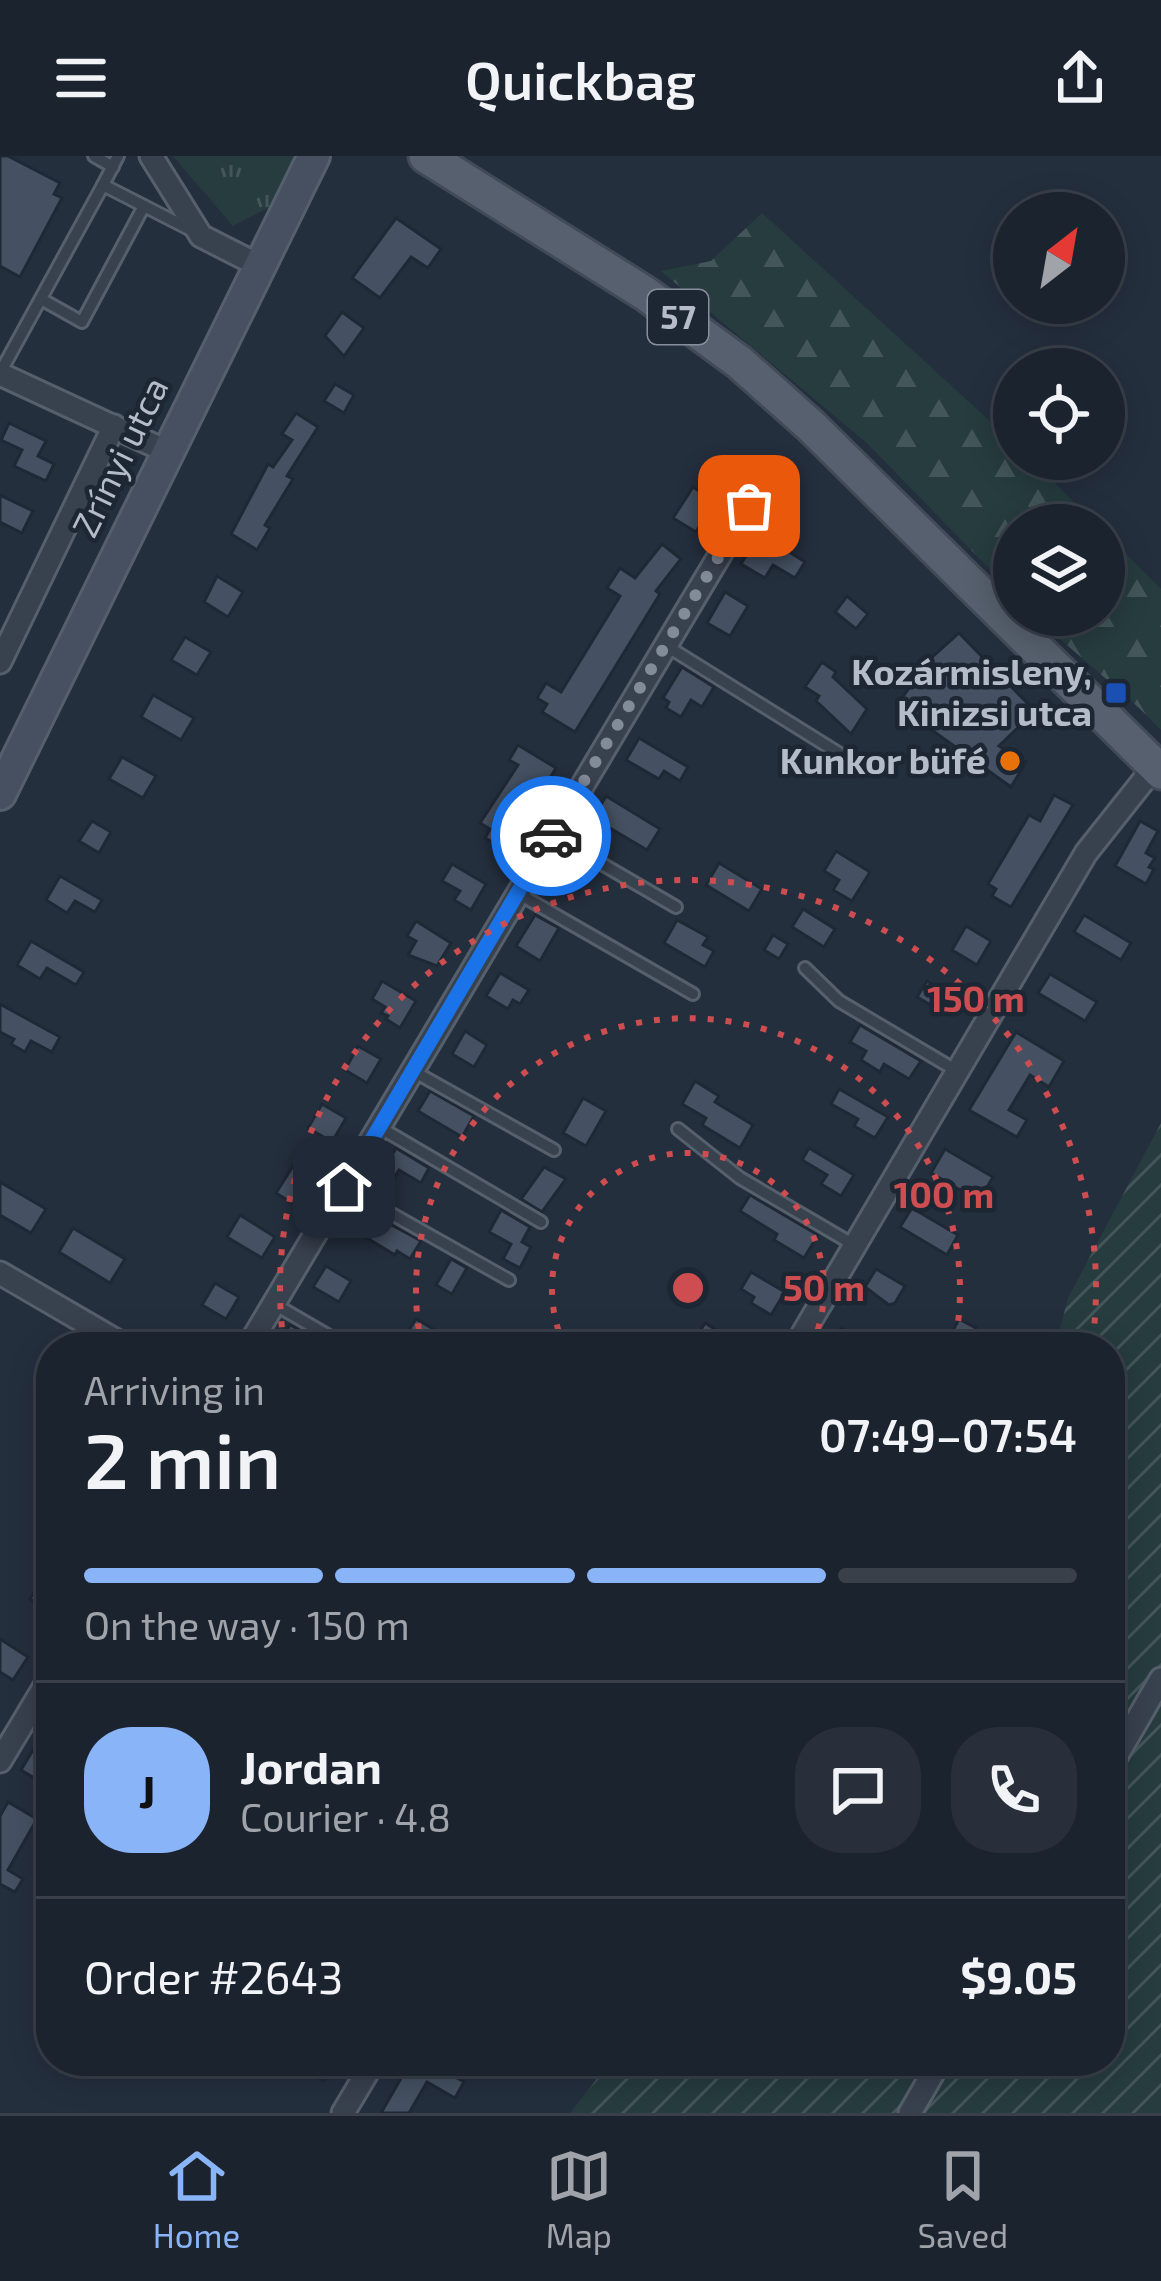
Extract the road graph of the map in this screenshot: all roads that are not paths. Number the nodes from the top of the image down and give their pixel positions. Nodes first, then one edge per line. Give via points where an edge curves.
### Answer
1 (94, 156) edge
2 (151, 156) edge
3 (314, 156) edge
4 (426, 156) edge
5 (115, 161) edge
6 (103, 185) junction
7 (144, 206) junction
8 (201, 236) junction
9 (258, 265) junction
10 (41, 298) junction
11 (0, 373) edge
12 (113, 426) junction
13 (166, 452) junction
14 (749, 506) dead end
15 (665, 645) junction
16 (0, 662) edge
17 (840, 754) dead end
18 (1158, 769) edge
19 (0, 794) edge
20 (552, 835) junction
21 (518, 893) junction
22 (676, 907) dead end
23 (805, 968) dead end
24 (693, 994) dead end
25 (412, 1071) junction
26 (957, 1071) junction
27 (379, 1127) junction
28 (678, 1129) dead end
29 (554, 1150) dead end
30 (344, 1187) junction
31 (542, 1222) dead end
32 (854, 1245) junction
33 (0, 1274) edge
34 (509, 1280) dead end
35 (274, 1304) junction
36 (101, 1332) edge
37 (257, 1332) edge
38 (322, 1332) edge
39 (804, 1332) edge
40 (1161, 1678) edge
41 (36, 1701) edge
42 (1125, 1741) edge
43 (0, 1761) edge
44 (365, 2076) edge
45 (931, 2076) edge
46 (344, 2113) edge
47 (910, 2113) edge

1 - 5 lane
2 - 8 street
3 - 9 main road, Zrínyi utca
4 - 18 main road, 57 via 739,362
5 - 6 lane
6 - 7 lane
6 - 10 lane
7 - 8 lane
7 - 10 lane via 82,322
8 - 9 street
9 - 13 main road, Zrínyi utca
10 - 11 lane
11 - 12 street
12 - 13 street
12 - 16 street
13 - 19 main road, Zrínyi utca
14 - 15 street
15 - 17 lane
15 - 20 street
18 - 26 street via 1087,853
20 - 21 street
20 - 22 lane
21 - 24 lane
21 - 25 street
23 - 26 lane via 839,1001
25 - 27 street
25 - 29 lane
26 - 32 street
27 - 30 street
27 - 31 lane
28 - 32 lane via 740,1178
30 - 34 lane
30 - 35 street
32 - 39 street
33 - 36 street
35 - 37 street
35 - 38 lane
40 - 42 street
41 - 43 street
44 - 46 street
45 - 47 street

